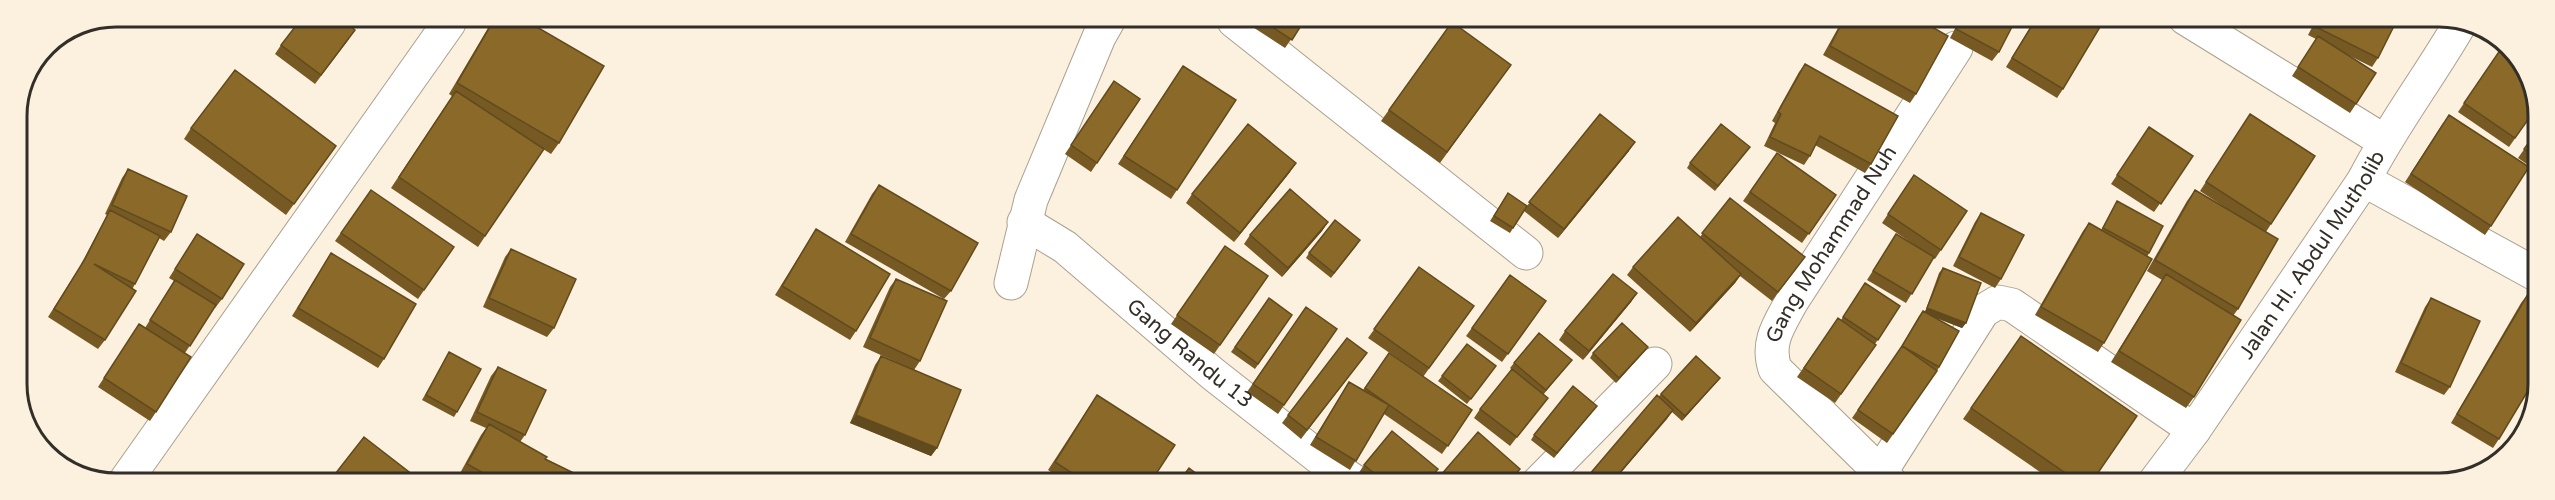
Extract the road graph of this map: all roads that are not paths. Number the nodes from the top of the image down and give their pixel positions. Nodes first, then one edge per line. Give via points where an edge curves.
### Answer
1 (446, 27) edge
2 (1094, 27) edge
3 (1242, 27) edge
4 (2200, 27) edge
5 (2457, 30) edge
6 (1956, 48) edge
7 (2384, 141) junction
8 (2364, 180) junction
9 (1024, 222) junction
10 (1526, 253) dead end
11 (2528, 270) edge
12 (1011, 283) dead end
13 (1655, 364) dead end
14 (2194, 430) junction
15 (131, 473) edge
16 (1342, 473) edge
17 (1548, 473) edge
18 (1881, 473) edge
19 (1889, 473) edge
20 (2162, 473) edge

1 - 15 street
2 - 9 street
3 - 10 street
4 - 7 street
5 - 7 street, Jalan HI. Abdul Mutholib
6 - 18 street, Gang Mohammad Nuh via 1792,301 1771,342 1770,357 1775,369
7 - 8 street, Jalan HI. Abdul Mutholib
8 - 11 street
8 - 14 street, Jalan HI. Abdul Mutholib
9 - 12 street
9 - 16 street, Gang Randu 13 via 1065,247 1213,375
13 - 17 street
14 - 19 street via 2012,305 1998,302 1983,311
14 - 20 street, Jalan HI. Abdul Mutholib

